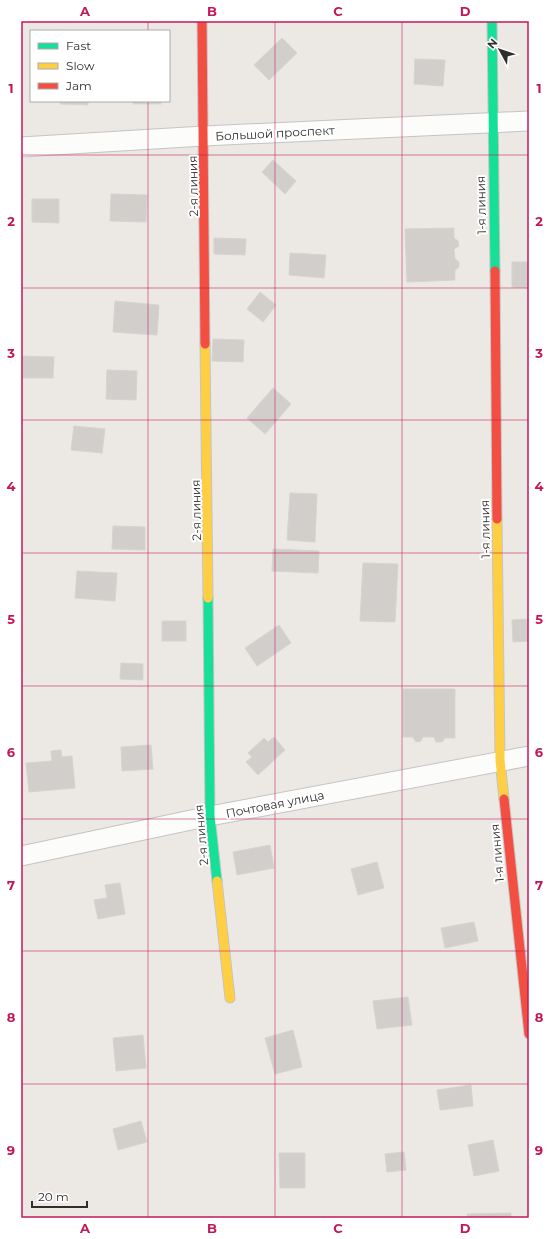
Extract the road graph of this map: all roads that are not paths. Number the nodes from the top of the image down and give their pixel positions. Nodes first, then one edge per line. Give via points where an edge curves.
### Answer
1 (202, 21) edge
2 (492, 21) edge
3 (529, 121) edge
4 (492, 122) junction
5 (204, 136) junction
6 (21, 147) edge
7 (529, 756) edge
8 (500, 760) junction
9 (210, 816) junction
10 (21, 856) edge
11 (230, 998) dead end
12 (529, 1034) edge

1 - 5 street, 2-я линия
2 - 4 street, 1-я линия
3 - 4 street, Большой проспект
4 - 5 street, Большой проспект
4 - 8 street, 1-я линия
5 - 6 street, Большой проспект
5 - 9 street, 2-я линия
7 - 8 street, Почтовая улица
8 - 9 street, Почтовая улица
8 - 12 street, 1-я линия
9 - 10 street, Почтовая улица
9 - 11 street, 2-я линия

